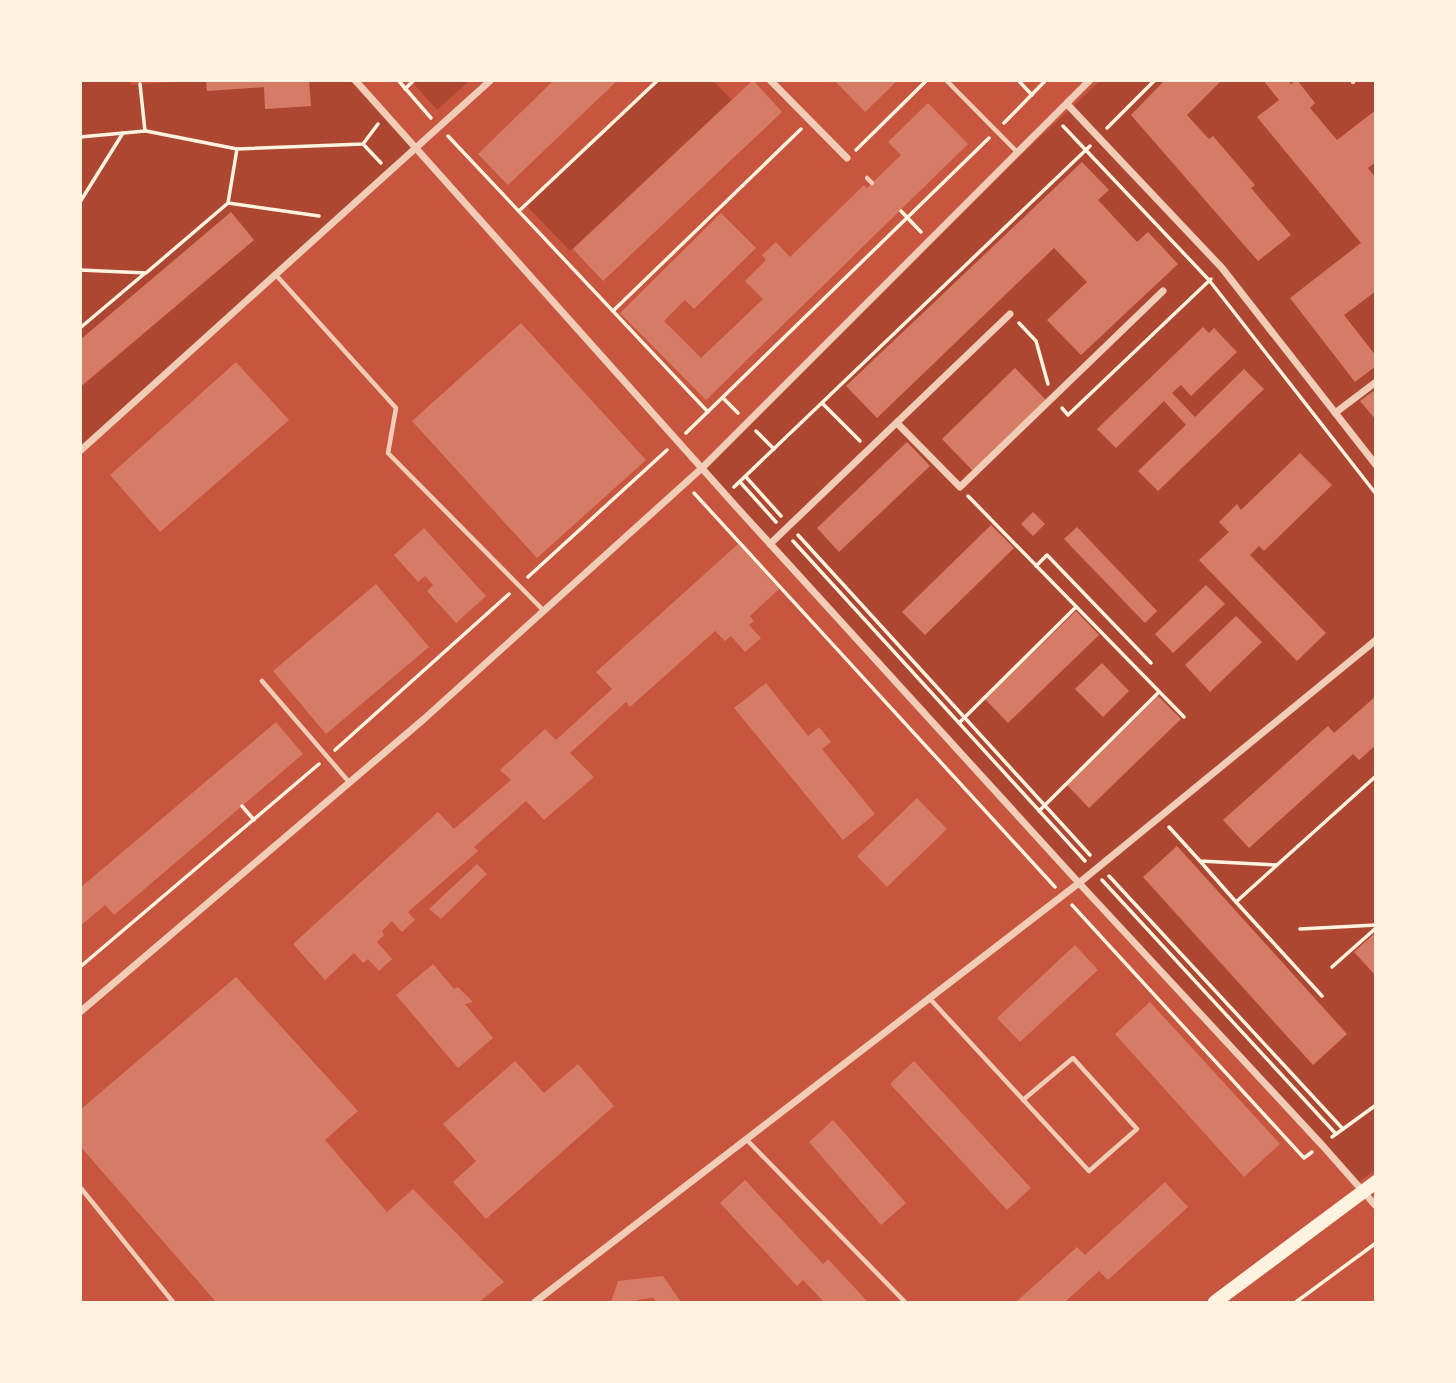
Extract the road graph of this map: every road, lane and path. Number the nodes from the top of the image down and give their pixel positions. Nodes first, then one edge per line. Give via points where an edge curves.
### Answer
1 (355, 80) edge
2 (398, 80) edge
3 (414, 80) edge
4 (491, 80) edge
5 (657, 80) edge
6 (770, 80) edge
7 (927, 80) edge
8 (946, 80) edge
9 (1018, 80) edge
10 (1046, 80) edge
11 (1090, 80) edge
12 (1155, 80) edge
13 (140, 84) dead end
14 (405, 89) junction
15 (1032, 95) junction
16 (1067, 104) junction
17 (371, 115) dead end
18 (1055, 117) junction
19 (810, 121) junction
20 (439, 127) junction
21 (145, 131) junction
22 (996, 131) junction
23 (122, 133) junction
24 (80, 137) edge
25 (1098, 137) junction
26 (363, 144) junction
27 (415, 148) junction
28 (237, 149) junction
29 (1086, 150) junction
30 (1018, 153) junction
31 (847, 159) joint
32 (382, 164) dead end
33 (867, 178) dead end
34 (873, 183) dead end
35 (80, 202) edge
36 (228, 203) junction
37 (518, 211) junction
38 (901, 211) dead end
39 (907, 218) junction
40 (315, 225) dead end
41 (929, 242) junction
42 (1222, 268) junction
43 (80, 270) edge
44 (146, 273) junction
45 (275, 275) junction
46 (1209, 280) junction
47 (1163, 291) dead end
48 (613, 311) junction
49 (1010, 314) joint
50 (80, 328) edge
51 (1376, 382) edge
52 (1052, 398) junction
53 (822, 403) junction
54 (708, 412) junction
55 (1335, 413) junction
56 (897, 423) junction
57 (677, 441) junction
58 (868, 450) junction
59 (80, 451) edge
60 (1376, 466) edge
61 (702, 468) junction
62 (746, 477) junction
63 (685, 483) junction
64 (960, 487) junction
65 (1376, 494) edge
66 (787, 528) junction
67 (771, 544) junction
68 (1036, 566) junction
69 (518, 585) junction
70 (1076, 607) junction
71 (544, 611) junction
72 (1376, 640) edge
73 (1151, 663) dead end
74 (262, 681) dead end
75 (1159, 692) junction
76 (964, 717) junction
77 (1184, 717) dead end
78 (959, 723) junction
79 (327, 757) junction
80 (1376, 776) edge
81 (349, 783) junction
82 (1044, 805) junction
83 (242, 806) dead end
84 (1039, 811) junction
85 (254, 820) junction
86 (1169, 827) dead end
87 (1200, 861) junction
88 (1277, 865) junction
89 (1097, 869) junction
90 (1079, 883) junction
91 (1063, 895) junction
92 (1236, 902) junction
93 (1376, 927) edge
94 (1300, 929) dead end
95 (80, 967) edge
96 (1332, 967) dead end
97 (1322, 996) dead end
98 (929, 998) junction
99 (80, 1012) edge
100 (1023, 1100) junction
101 (1376, 1105) edge
102 (1343, 1129) junction
103 (1337, 1134) junction
104 (746, 1139) junction
105 (1328, 1140) dead end
106 (1304, 1158) dead end
107 (1376, 1182) edge
108 (80, 1187) edge
109 (1362, 1191) junction
110 (1376, 1206) edge
111 (1376, 1243) edge
112 (173, 1303) edge
113 (536, 1303) edge
114 (905, 1303) edge
115 (1215, 1303) edge
116 (1296, 1303) edge

1 - 27 street
2 - 14 path
3 - 14 path
4 - 20 street
5 - 37 path
6 - 19 street
7 - 31 path
8 - 22 lane
9 - 15 path
10 - 15 path
11 - 16 street
12 - 25 path
13 - 21 path
14 - 20 path
15 - 22 path
16 - 18 street
16 - 25 street
17 - 26 path via 379,123
18 - 29 path
18 - 30 street
19 - 31 street
19 - 48 path
20 - 27 street
20 - 37 path
21 - 23 path
21 - 28 path
22 - 30 lane
22 - 39 path
23 - 24 path
23 - 35 path
25 - 29 path
25 - 42 street
26 - 28 path
26 - 32 path
27 - 45 street
27 - 57 street
28 - 36 path
29 - 46 path
29 - 53 path
30 - 41 street
33 - 34 lane
36 - 40 path via 324,216
36 - 44 path
37 - 48 path
38 - 39 path
39 - 41 path
39 - 54 path
41 - 61 street
42 - 46 path
42 - 55 street
43 - 44 path
44 - 50 path
45 - 59 street
45 - 69 lane via 396,408 388,453
46 - 52 path via 1068,415
46 - 65 path
47 - 52 street
48 - 54 path
49 - 52 path via 1036,341
49 - 56 street
51 - 55 street
52 - 64 street
53 - 58 path
53 - 62 path
54 - 57 path
55 - 60 street
56 - 58 street
56 - 64 street
57 - 61 street
57 - 69 path
58 - 66 street
61 - 63 street
61 - 67 street
62 - 66 path
62 - 66 path via 740,482
63 - 71 street
63 - 91 path
64 - 68 path
66 - 67 street
66 - 76 path
66 - 78 path
67 - 90 street
68 - 70 path
68 - 73 path via 1047,555
69 - 71 lane
69 - 79 path
70 - 75 path
70 - 76 path
71 - 81 street
72 - 89 street
74 - 79 lane
75 - 77 path
75 - 82 path
76 - 78 path
76 - 82 path
78 - 84 path
79 - 81 lane
79 - 85 path
80 - 88 path
81 - 99 street
82 - 84 path
82 - 89 path
83 - 85 path
84 - 89 path
85 - 95 path
86 - 87 path
87 - 88 path
87 - 92 path
88 - 92 path
89 - 90 street
89 - 102 path
89 - 103 path
90 - 91 street
90 - 109 street
91 - 98 street
91 - 106 path
92 - 97 path
93 - 94 path
93 - 96 path
98 - 100 lane
98 - 104 street
100 - 100 lane via 1088,1171 1137,1129 1073,1058
101 - 102 path
102 - 103 path
103 - 105 path
104 - 113 street
104 - 114 lane
107 - 109 main road
108 - 112 lane
109 - 110 street
109 - 115 main road
111 - 116 path

